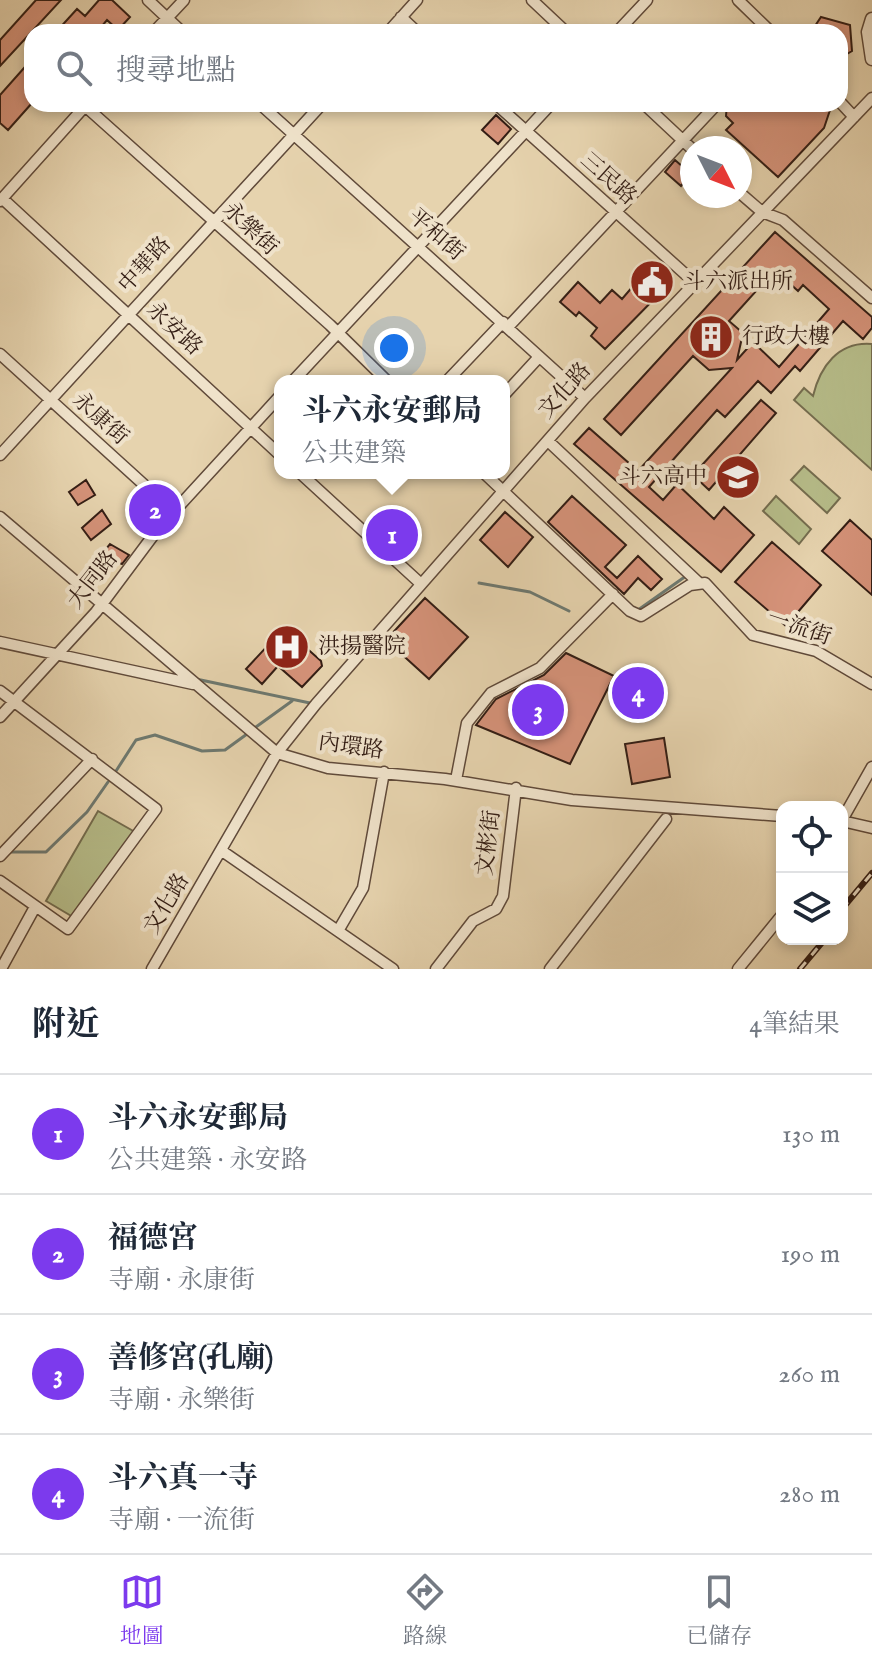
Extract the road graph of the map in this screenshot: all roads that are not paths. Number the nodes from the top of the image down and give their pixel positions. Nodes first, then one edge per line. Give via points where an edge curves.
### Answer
1 (148, 0) edge
2 (184, 0) edge
3 (417, 0) edge
4 (532, 0) edge
5 (647, 0) edge
6 (738, 0) edge
7 (401, 17) junction
8 (168, 18) junction
9 (872, 19) edge
10 (162, 24) edge
11 (174, 24) edge
12 (395, 24) edge
13 (408, 24) edge
14 (558, 24) edge
15 (624, 24) edge
16 (763, 24) edge
17 (872, 59) edge
18 (872, 98) edge
19 (848, 111) edge
20 (80, 112) edge
21 (94, 112) edge
22 (269, 112) edge
23 (315, 112) edge
24 (505, 112) edge
25 (543, 112) edge
26 (652, 112) edge
27 (709, 112) edge
28 (854, 117) junction
29 (525, 131) junction
30 (295, 134) junction
31 (684, 136) edge
32 (680, 138) edge
33 (680, 140) edge
34 (2, 201) edge
35 (752, 203) edge
36 (614, 212) junction
37 (762, 212) junction
38 (212, 220) junction
39 (418, 245) junction
40 (694, 282) junction
41 (872, 298) edge
42 (129, 313) junction
43 (506, 324) junction
44 (337, 333) junction
45 (0, 354) edge
46 (539, 357) junction
47 (298, 375) edge
48 (381, 375) edge
49 (453, 375) edge
50 (510, 388) edge
51 (585, 398) junction
52 (49, 400) junction
53 (274, 402) edge
54 (250, 428) junction
55 (548, 441) junction
56 (274, 450) edge
57 (0, 455) edge
58 (307, 479) edge
59 (490, 479) edge
60 (503, 492) junction
61 (174, 512) junction
62 (0, 517) edge
63 (420, 583) junction
64 (699, 583) junction
65 (613, 594) junction
66 (101, 603) junction
67 (0, 642) edge
68 (62, 650) junction
69 (194, 682) junction
70 (872, 684) edge
71 (0, 691) edge
72 (15, 701) junction
73 (0, 717) edge
74 (277, 753) junction
75 (92, 759) junction
76 (872, 767) edge
77 (384, 772) junction
78 (456, 780) junction
79 (516, 788) junction
80 (848, 810) edge
81 (776, 815) edge
82 (666, 819) dead end
83 (848, 822) edge
84 (872, 828) edge
85 (222, 851) junction
86 (3, 853) edge
87 (0, 881) edge
88 (35, 907) junction
89 (776, 922) edge
90 (338, 931) junction
91 (1, 969) edge
92 (152, 969) edge
93 (393, 969) edge
94 (436, 969) edge
95 (550, 969) edge
96 (738, 969) edge

1 - 8 street
2 - 8 street
3 - 7 street
4 - 14 street
5 - 15 street
6 - 16 street
7 - 12 street
7 - 13 street
8 - 10 street
8 - 11 street
9 - 17 street
18 - 28 street, 文化路
19 - 28 street
20 - 34 street
21 - 38 street, 永樂街
22 - 30 street, 平和街
23 - 30 street, 中華路
24 - 29 street, 三民路
25 - 29 street
26 - 32 street
27 - 31 street
28 - 37 street, 文化路
29 - 36 street, 三民路
29 - 39 street
30 - 38 street, 中華路
30 - 39 street, 平和街
33 - 36 street
34 - 42 street, 永安路
35 - 37 street
36 - 40 street, 三民路
36 - 43 street
37 - 40 street, 文化路
37 - 41 street via 783,220
38 - 42 street, 中華路
38 - 44 street, 永樂街
39 - 43 street, 平和街
39 - 44 street
40 - 51 street, 文化路
42 - 52 street, 中華路
42 - 54 street, 永安路
43 - 46 street, 平和街
43 - 49 street
44 - 47 street
44 - 48 street, 永樂街
45 - 52 street, 永康街
46 - 50 street
46 - 51 street, 平和街
51 - 55 street, 文化路
52 - 57 street, 中華路
52 - 61 street, 永康街
53 - 54 street, 大同路
54 - 56 street, 永安路
54 - 61 street, 大同路
55 - 60 street, 文化路
55 - 64 street, 一流街
58 - 63 street
59 - 60 street
60 - 63 street, 文化路
60 - 65 street
61 - 66 street, 大同路
62 - 66 street, 內環路
63 - 74 street, 文化路
64 - 65 street via 641,616
64 - 70 street, 一流街 via 719,596 753,635 816,651
65 - 78 street via 540,668 491,693 467,723
66 - 68 street, 大同路
66 - 69 street, 內環路
67 - 68 street
68 - 69 street
68 - 72 street, 大同路
69 - 74 street, 內環路
71 - 72 street
72 - 73 street, 大同路
72 - 75 street
74 - 77 street, 內環路 via 328,768
74 - 85 street, 文化路
75 - 86 street
75 - 88 street via 156,809 68,929
76 - 80 street
77 - 78 street, 內環路
77 - 90 street via 363,888
78 - 79 street, 內環路
79 - 81 street, 內環路 via 572,800
79 - 94 street, 文彬街 via 503,896 496,909 473,921
82 - 95 street
83 - 84 street
85 - 90 street
85 - 92 street, 文化路
87 - 88 street
88 - 91 street
89 - 96 street
90 - 93 street

